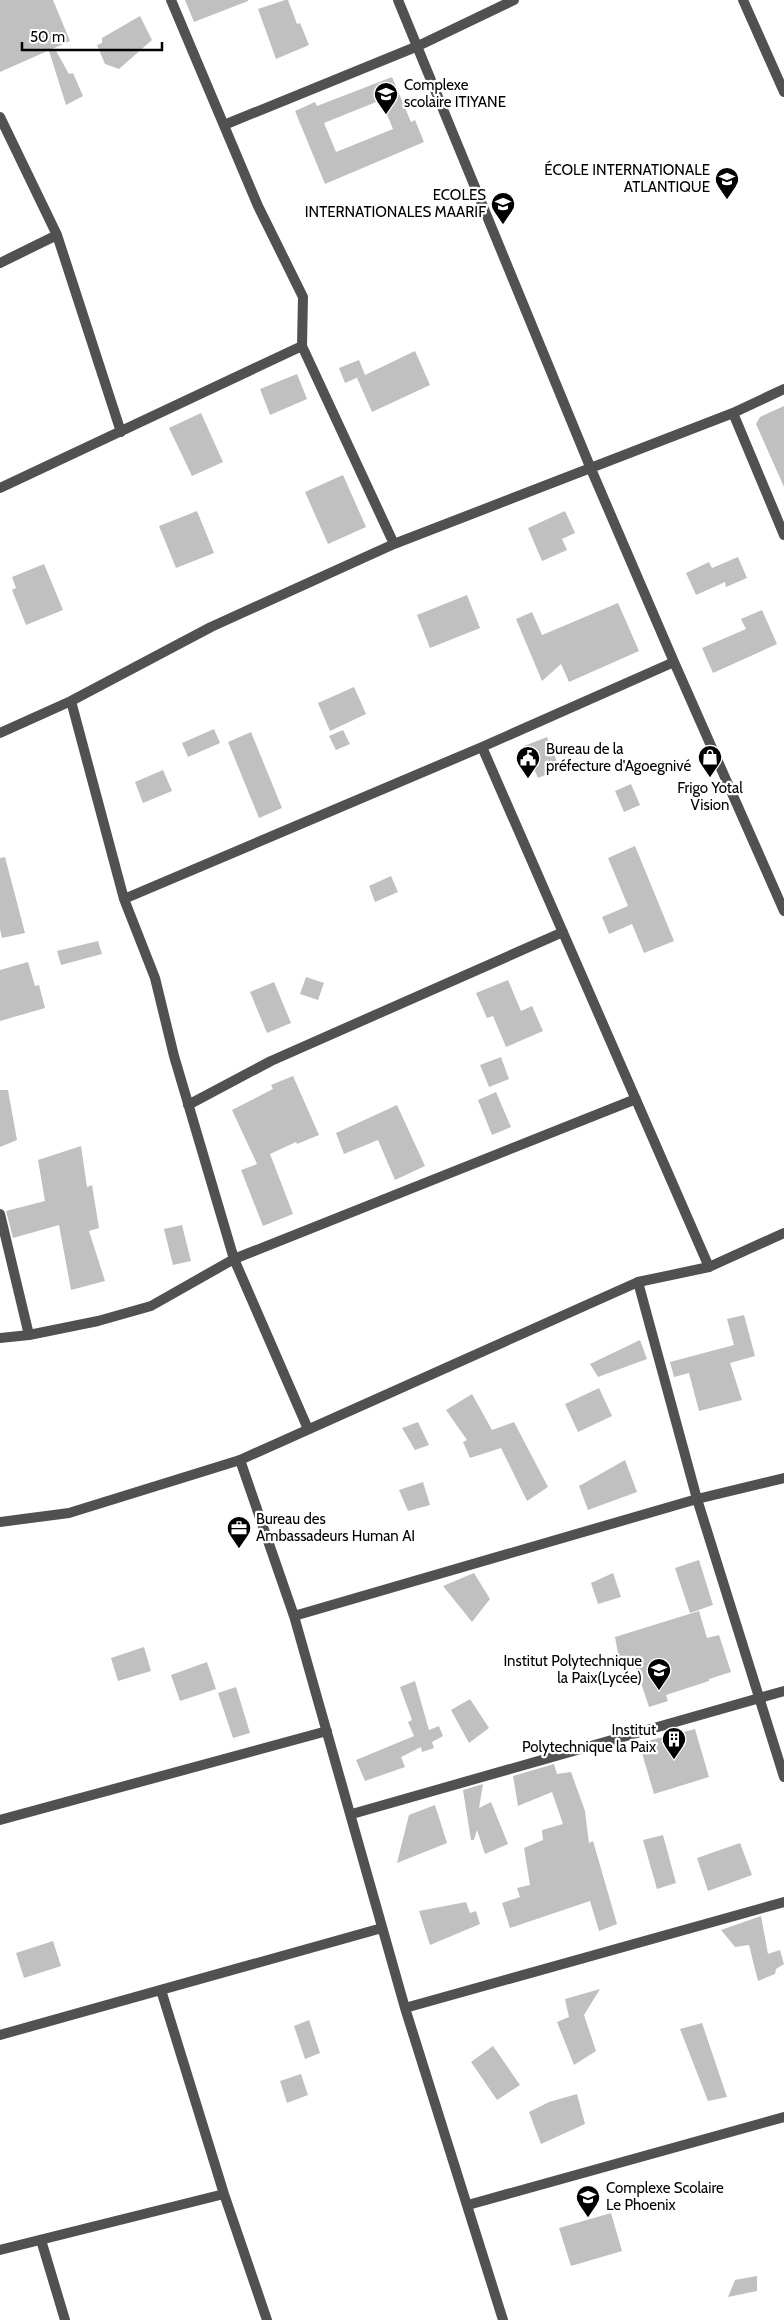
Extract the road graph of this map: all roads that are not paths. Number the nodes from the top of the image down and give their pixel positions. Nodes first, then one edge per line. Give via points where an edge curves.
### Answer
1 (171, 0) edge
2 (398, 0) edge
3 (514, 0) edge
4 (743, 0) edge
5 (418, 46) junction
6 (784, 92) edge
7 (0, 117) edge
8 (224, 125) junction
9 (57, 235) junction
10 (0, 263) edge
11 (302, 346) junction
12 (784, 389) edge
13 (733, 413) junction
14 (121, 432) junction
15 (591, 469) junction
16 (0, 488) edge
17 (784, 535) edge
18 (394, 544) junction
19 (674, 662) junction
20 (71, 701) junction
21 (0, 732) edge
22 (482, 747) junction
23 (124, 899) junction
24 (784, 911) edge
25 (562, 932) junction
26 (636, 1099) junction
27 (188, 1105) junction
28 (0, 1214) edge
29 (784, 1233) edge
30 (234, 1259) junction
31 (709, 1267) junction
32 (638, 1282) junction
33 (29, 1335) junction
34 (0, 1338) edge
35 (308, 1429) junction
36 (240, 1460) junction
37 (784, 1478) edge
38 (697, 1499) junction
39 (0, 1522) edge
40 (294, 1616) junction
41 (784, 1691) edge
42 (759, 1697) junction
43 (327, 1731) junction
44 (784, 1777) edge
45 (352, 1814) junction
46 (0, 1820) edge
47 (784, 1902) edge
48 (382, 1928) junction
49 (161, 1990) junction
50 (405, 2008) junction
51 (0, 2035) edge
52 (784, 2117) edge
53 (224, 2194) junction
54 (468, 2205) junction
55 (42, 2240) junction
56 (0, 2250) edge
57 (65, 2320) edge
58 (267, 2320) edge
59 (503, 2320) edge

1 - 8 street
2 - 5 street
3 - 5 street
4 - 6 street
5 - 8 street
5 - 15 street
7 - 9 street
8 - 11 street via 258,206 303,297
9 - 10 street
9 - 14 street
11 - 14 street
11 - 18 street
12 - 13 street
13 - 15 street
13 - 17 street
14 - 16 street
15 - 18 street
15 - 19 street
18 - 20 street via 210,627
19 - 22 street
19 - 24 street
20 - 21 street
20 - 23 street
22 - 23 street
22 - 25 street
23 - 27 street via 155,978
25 - 26 street
25 - 27 street via 271,1061
26 - 30 street
26 - 31 street
27 - 30 street
28 - 33 street
29 - 31 street
30 - 33 street via 151,1306
30 - 35 street
31 - 32 street
32 - 35 street
32 - 38 street
33 - 34 street
35 - 36 street
36 - 39 street via 69,1513
36 - 40 street
37 - 38 street
38 - 40 street
38 - 42 street
40 - 43 street
41 - 42 street
42 - 44 street
42 - 45 street
43 - 45 street
43 - 46 street
45 - 48 street
47 - 50 street
48 - 49 street
48 - 50 street
49 - 51 street
49 - 53 street
50 - 54 street
52 - 54 street
53 - 55 street
53 - 58 street
54 - 59 street
55 - 56 street
55 - 57 street

